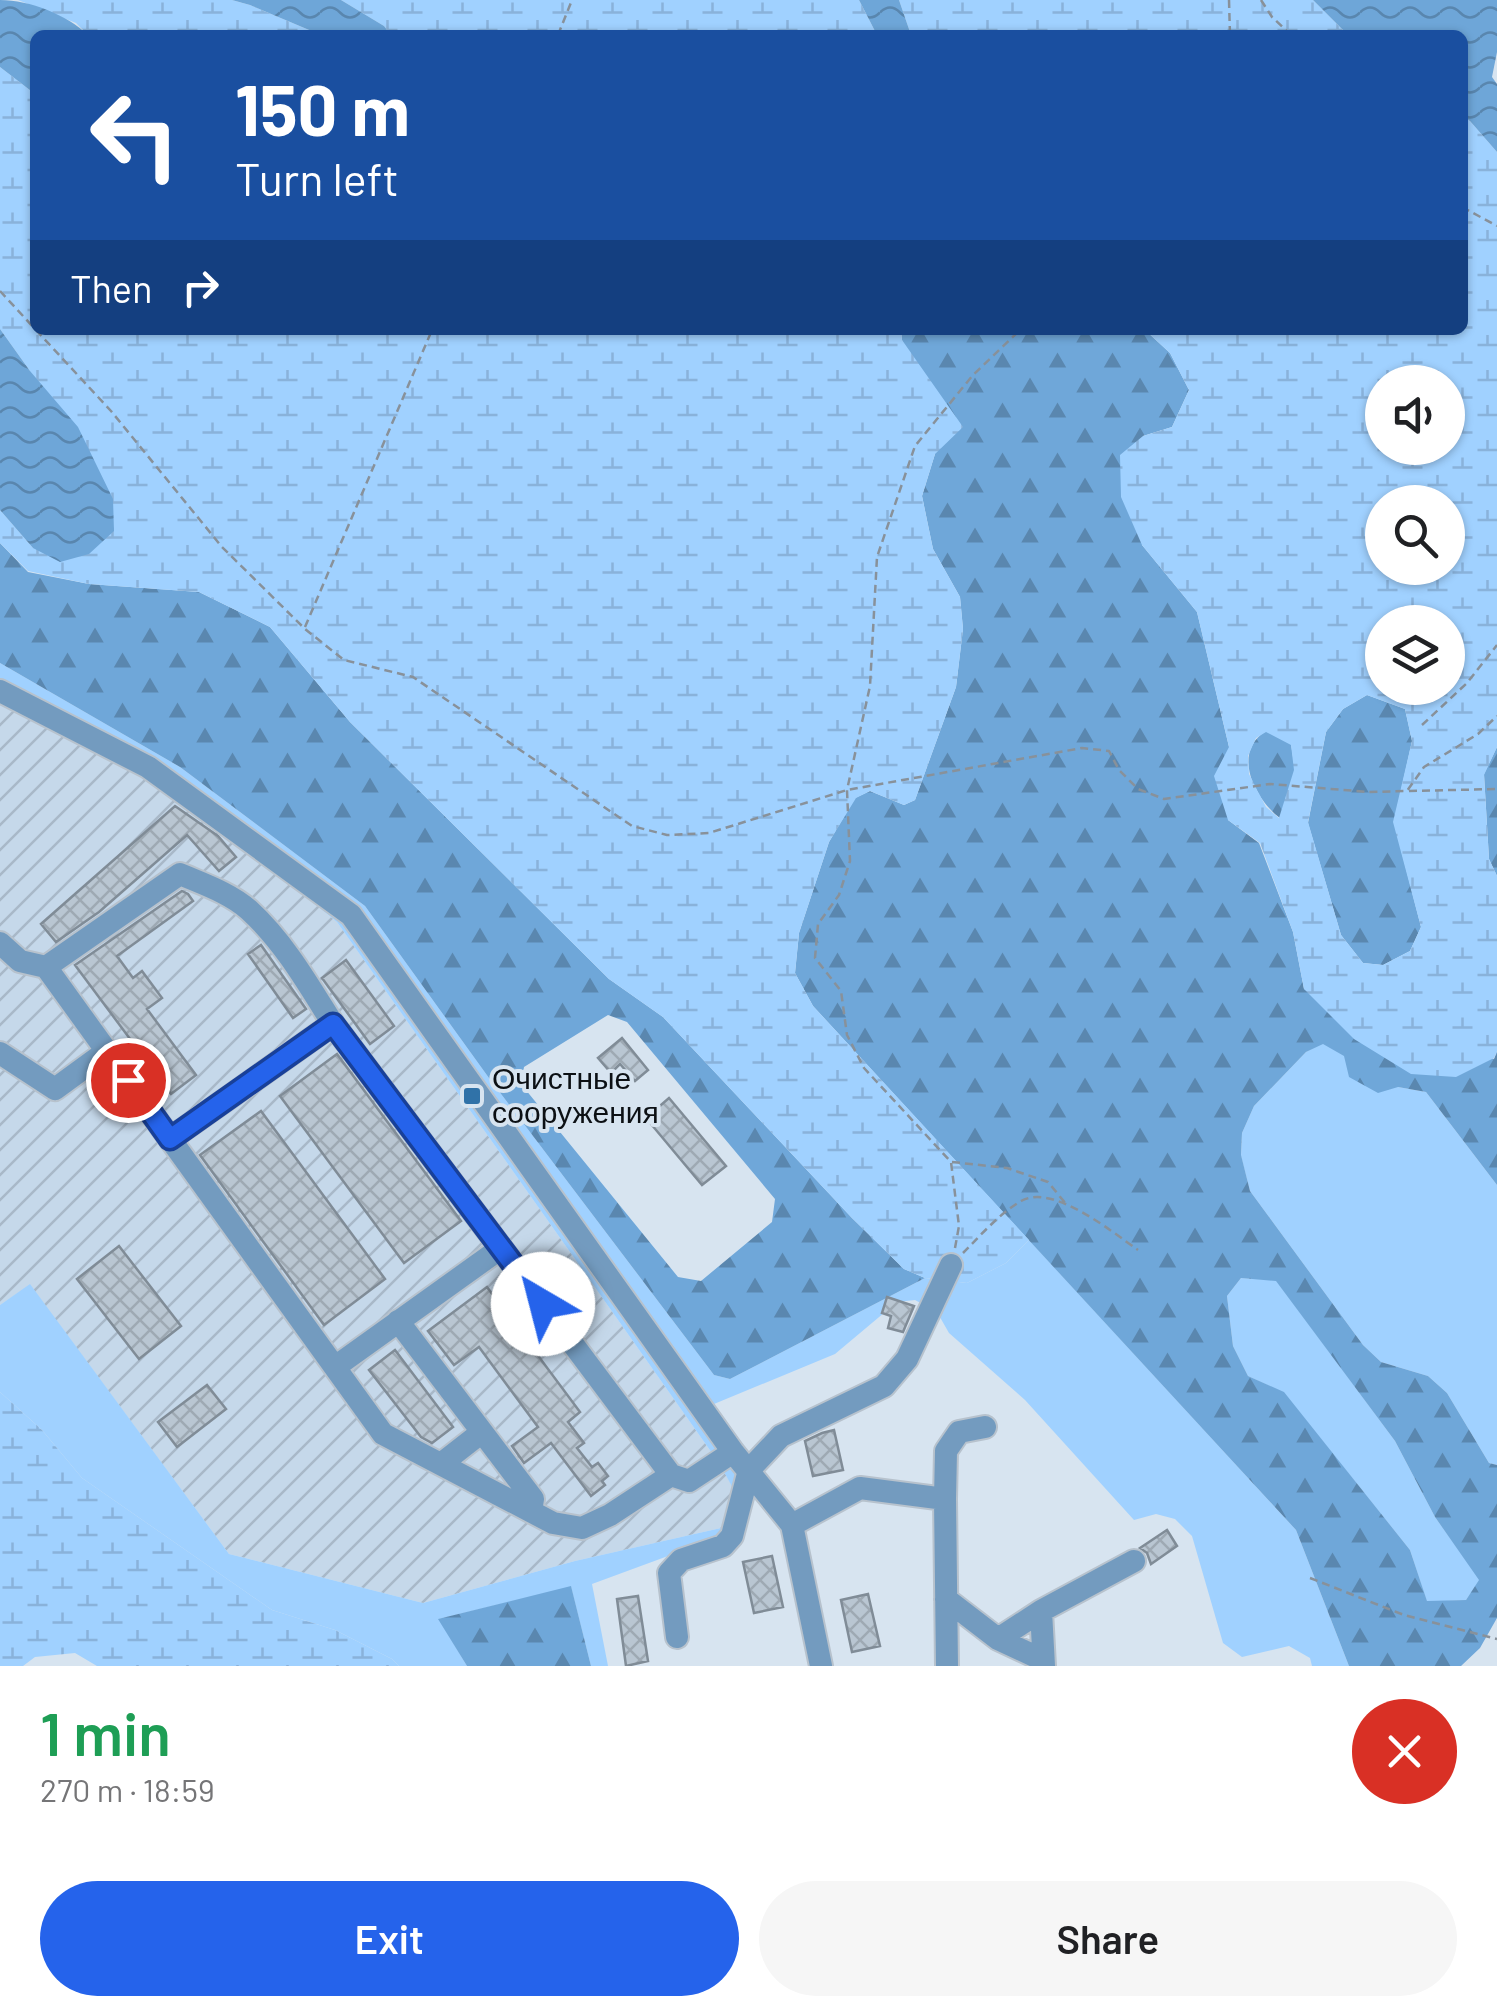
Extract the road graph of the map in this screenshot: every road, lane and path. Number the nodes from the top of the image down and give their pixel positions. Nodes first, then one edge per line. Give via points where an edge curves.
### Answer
1 (572, 0) edge
2 (1229, 0) edge
3 (1261, 0) edge
4 (560, 30) edge
5 (1230, 30) edge
6 (1286, 30) edge
7 (1468, 210) edge
8 (1497, 226) edge
9 (0, 292) edge
10 (30, 325) edge
11 (40, 335) edge
12 (430, 335) edge
13 (1015, 335) edge
14 (304, 629) junction
15 (1497, 645) edge
16 (0, 691) edge
17 (1497, 716) edge
18 (1422, 725) dead end
19 (1497, 789) edge
20 (846, 790) junction
21 (1407, 791) junction
22 (0, 942) edge
23 (46, 967) junction
24 (333, 1024) junction
25 (107, 1052) junction
26 (0, 1053) edge
27 (170, 1139) junction
28 (951, 1162) junction
29 (1067, 1206) junction
30 (500, 1248) junction
31 (1138, 1250) dead end
32 (951, 1265) junction
33 (398, 1321) junction
34 (334, 1366) junction
35 (986, 1427) dead end
36 (482, 1432) junction
37 (733, 1452) junction
38 (441, 1464) junction
39 (749, 1470) junction
40 (671, 1475) junction
41 (945, 1498) junction
42 (532, 1512) junction
43 (792, 1525) junction
44 (1134, 1560) dead end
45 (1310, 1578) dead end
46 (946, 1598) junction
47 (1041, 1611) junction
48 (677, 1638) dead end
49 (998, 1639) junction
50 (1497, 1639) edge
51 (1044, 1663) edge
52 (821, 1666) edge
53 (947, 1666) edge

1 - 4 path
2 - 5 path
3 - 6 path
7 - 8 path
9 - 10 path
11 - 14 path via 222,547
12 - 14 path
13 - 20 path via 914,446 877,556 870,686
14 - 20 path via 344,660 413,677 632,826 667,835 709,834
15 - 18 path
16 - 37 street via 148,767 350,915
17 - 21 path via 1424,766
19 - 21 path
20 - 21 path via 1082,748 1109,751 1138,789 1164,799 1270,784
20 - 28 path via 850,861 839,895 818,924 814,958 842,991 847,1034 864,1068
22 - 23 street via 20,962
23 - 24 street via 180,874 248,908 290,956
23 - 25 street
24 - 27 street
24 - 30 street
25 - 26 street via 55,1090
25 - 27 street
27 - 34 street
28 - 29 path via 1006,1168 1048,1182
28 - 32 path via 960,1226
29 - 31 path
29 - 32 path via 1038,1196 1024,1199
30 - 33 street
30 - 40 street
32 - 39 street via 908,1359 884,1386 781,1436
33 - 34 street
33 - 36 street
34 - 38 street via 383,1434
35 - 41 street via 960,1432 946,1451
36 - 38 street
36 - 42 street via 533,1499
37 - 39 street
37 - 40 street via 689,1481
38 - 42 street
39 - 43 street
39 - 48 street via 732,1536 723,1546 681,1560 669,1573
40 - 42 street via 582,1528
41 - 43 street via 860,1488
41 - 46 street
43 - 52 street
44 - 47 street
45 - 50 path via 1404,1615
46 - 49 street
46 - 53 street
47 - 49 street
47 - 51 street
49 - 51 street

